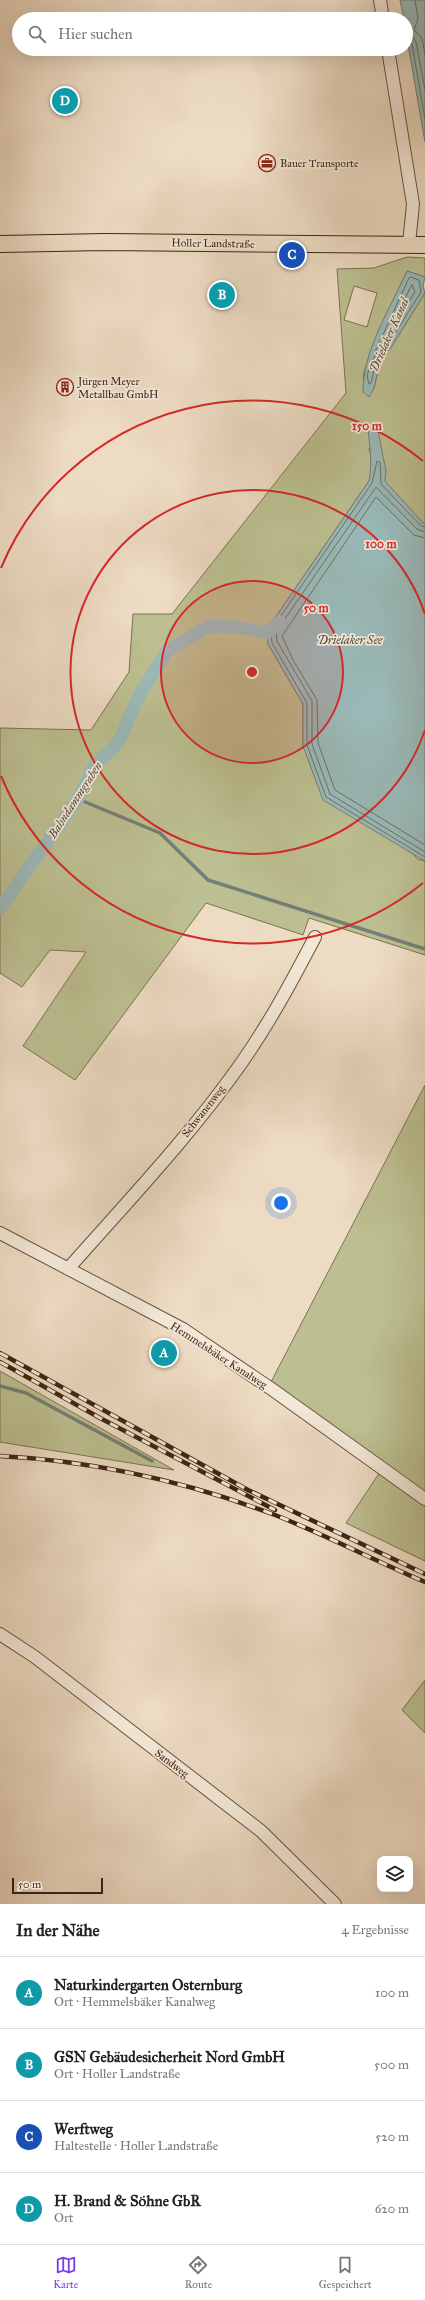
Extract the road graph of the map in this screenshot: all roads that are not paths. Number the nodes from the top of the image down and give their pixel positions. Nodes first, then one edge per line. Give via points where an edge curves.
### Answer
1 (380, 0) edge
2 (382, 12) edge
3 (389, 56) edge
4 (0, 244) edge
5 (408, 244) junction
6 (425, 245) edge
7 (315, 937) dead end
8 (0, 1233) edge
9 (68, 1269) junction
10 (425, 1499) edge
11 (0, 1634) edge
12 (335, 1904) edge

1 - 2 street
3 - 5 street via 413,204
4 - 5 main road, Holler Landstraße
5 - 6 main road, Holler Landstraße
7 - 9 street, Schwanenweg via 277,1008 240,1066 172,1152
8 - 9 street, Hemmelsbäker Kanalweg
9 - 10 street, Hemmelsbäker Kanalweg via 183,1329
11 - 12 street, Sandweg via 34,1657 262,1831

